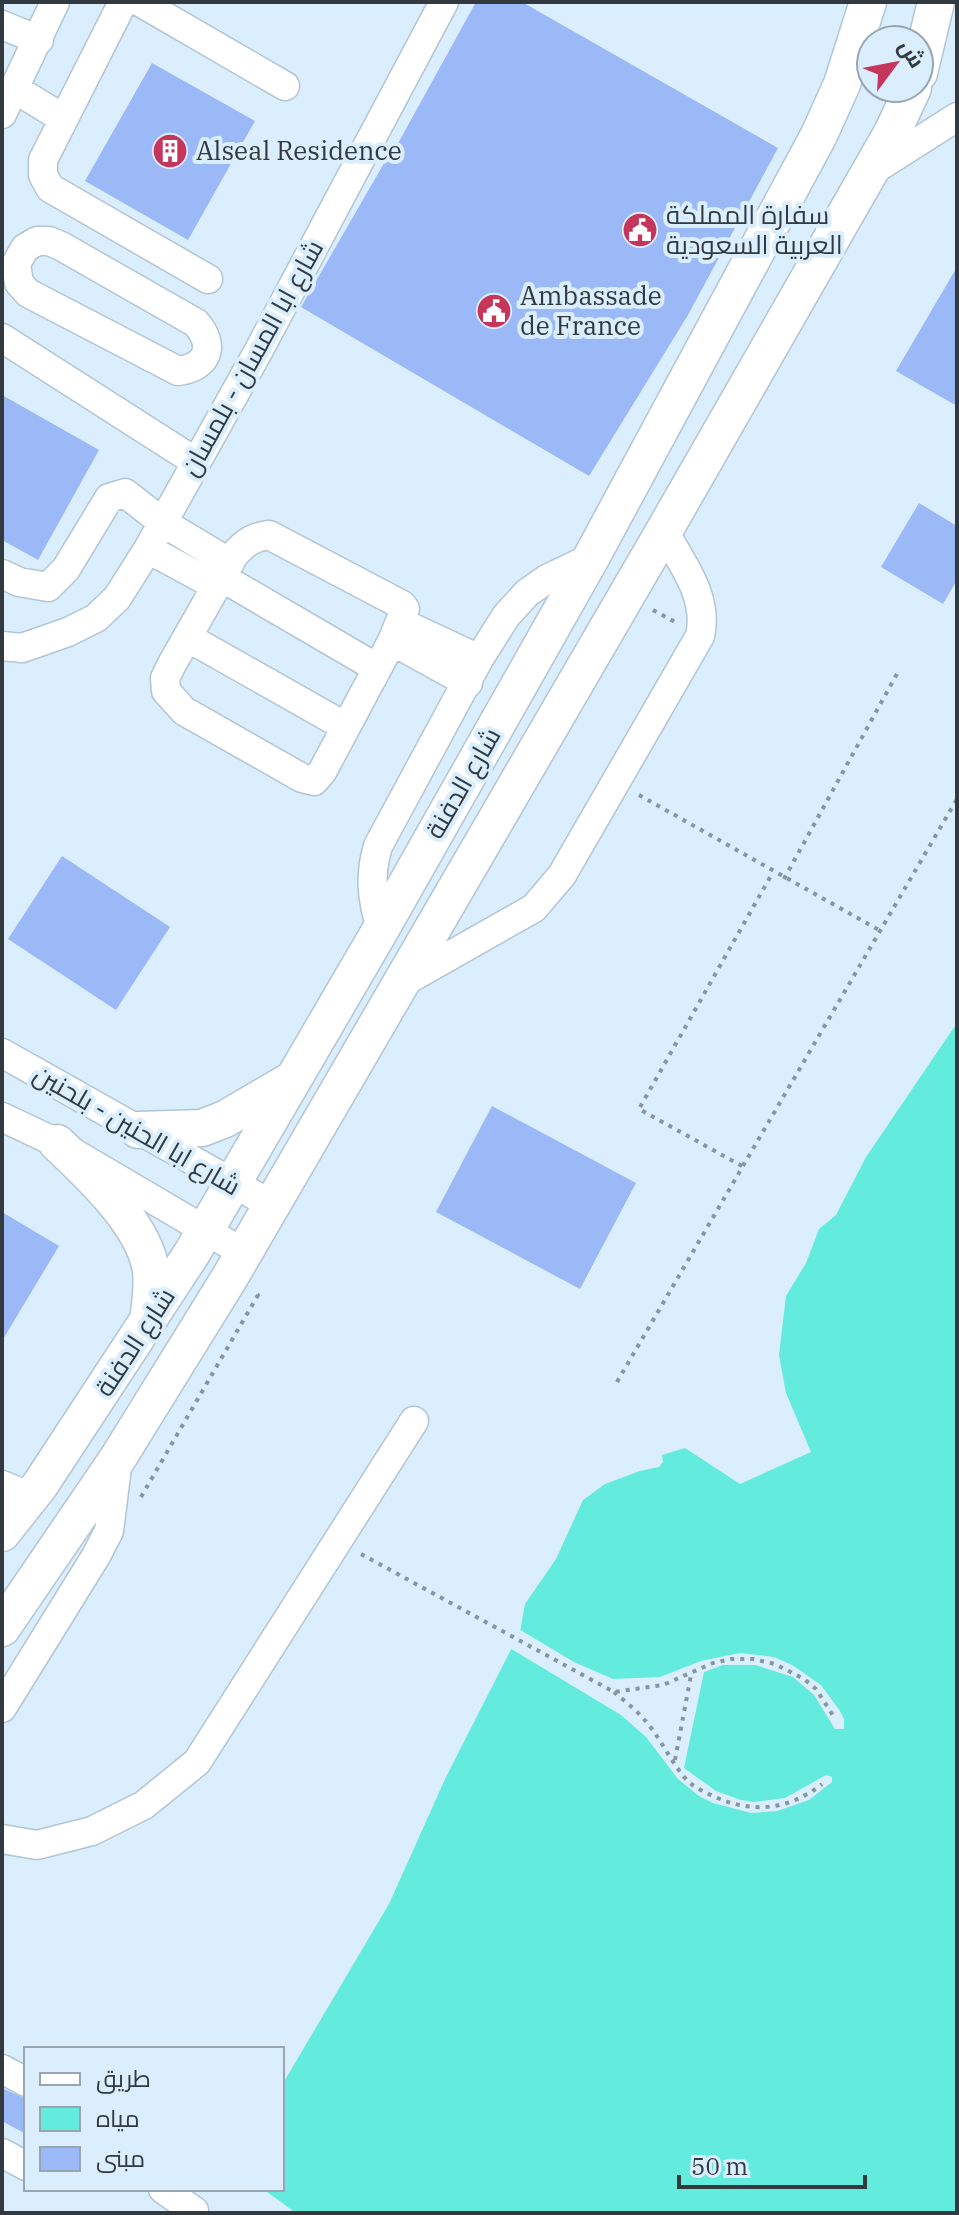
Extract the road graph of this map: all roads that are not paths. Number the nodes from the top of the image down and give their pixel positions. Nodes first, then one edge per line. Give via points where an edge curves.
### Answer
1 (55, 2) edge
2 (123, 2) edge
3 (140, 2) edge
4 (444, 2) edge
5 (868, 2) edge
6 (936, 2) edge
7 (931, 24) edge
8 (2, 25) edge
9 (39, 40) junction
10 (285, 86) dead end
11 (15, 89) junction
12 (906, 104) edge
13 (2, 114) edge
14 (957, 117) edge
15 (64, 119) junction
16 (868, 174) junction
17 (9, 260) edge
18 (208, 279) dead end
19 (2, 338) edge
20 (196, 462) junction
21 (162, 522) junction
22 (664, 531) junction
23 (148, 549) junction
24 (591, 558) junction
25 (2, 574) edge
26 (222, 575) junction
27 (396, 631) junction
28 (187, 637) junction
29 (2, 646) edge
30 (377, 668) junction
31 (473, 671) junction
32 (346, 727) junction
33 (381, 929) junction
34 (400, 984) junction
35 (2, 1053) edge
36 (291, 1080) junction
37 (2, 1117) edge
38 (138, 1130) junction
39 (57, 1143) junction
40 (231, 1184) junction
41 (272, 1205) junction
42 (205, 1231) junction
43 (244, 1253) junction
44 (148, 1324) junction
45 (414, 1421) dead end
46 (118, 1458) junction
47 (16, 1491) edge
48 (2, 1533) edge
49 (2, 1628) edge
50 (2, 1708) edge
51 (2, 1839) edge
52 (2, 2069) edge
53 (24, 2081) edge
54 (2, 2153) edge
55 (24, 2165) edge
56 (166, 2191) edge
57 (194, 2211) dead end

1 - 9 street
2 - 15 street
3 - 10 street
4 - 20 street, شارع ابا المسان - بلمسان
5 - 24 main road, شارع الدفنة via 819,135
6 - 7 main road
8 - 9 street
9 - 11 street
11 - 13 street
11 - 15 street
12 - 16 main road, شارع الدفنة
14 - 16 street
15 - 18 street via 43,160 50,188
16 - 22 main road, شارع الدفنة
17 - 17 street via 28,293 178,371 203,360 208,347 196,323 61,246 37,241
19 - 20 street
20 - 21 street, شارع ابا المسان - بلمسان
21 - 23 street, شارع ابا المسان - بلمسان
21 - 25 street via 125,493 109,498 66,569 48,587
21 - 26 street
22 - 34 main road, شارع الدفنة
22 - 34 street via 700,599 700,636 562,875 522,916
23 - 26 street
23 - 29 street, شارع ابا المسان - بلمسان via 117,598 96,618 22,648
24 - 31 street via 527,593 506,616
24 - 33 main road, شارع الدفنة
26 - 27 street via 246,542 269,535 402,605 405,613
26 - 28 street
26 - 30 street
27 - 30 street
27 - 31 street
28 - 32 street
28 - 32 street via 165,678 166,691 184,711 302,778 314,781 322,772
30 - 32 street
31 - 33 street via 378,846 371,868 372,896
33 - 36 main road, شارع الدفنة
34 - 41 main road, شارع الدفنة
35 - 38 street, شارع ابا الحنين - بلحنين
36 - 38 main road via 202,1128
36 - 40 main road, شارع الدفنة
37 - 39 street, شارع ابا الحنين - بلحنين
38 - 40 street, شارع ابا الحنين - بلحنين
39 - 42 street, شارع ابا الحنين - بلحنين
39 - 44 main road via 88,1172 143,1248 151,1270
40 - 41 street, شارع ابا الحنين - بلحنين
40 - 42 main road, شارع الدفنة
41 - 43 main road, شارع الدفنة
42 - 43 street, شارع ابا الحنين - بلحنين
42 - 44 main road, شارع الدفنة
43 - 46 main road, شارع الدفنة
44 - 47 main road, شارع الدفنة
45 - 51 street via 197,1762 144,1805 92,1831 37,1845
46 - 49 main road, شارع الدفنة
46 - 50 street, شارع الدفنة via 109,1531
47 - 48 main road, شارع الدفنة
52 - 53 street
54 - 55 street
56 - 57 street

